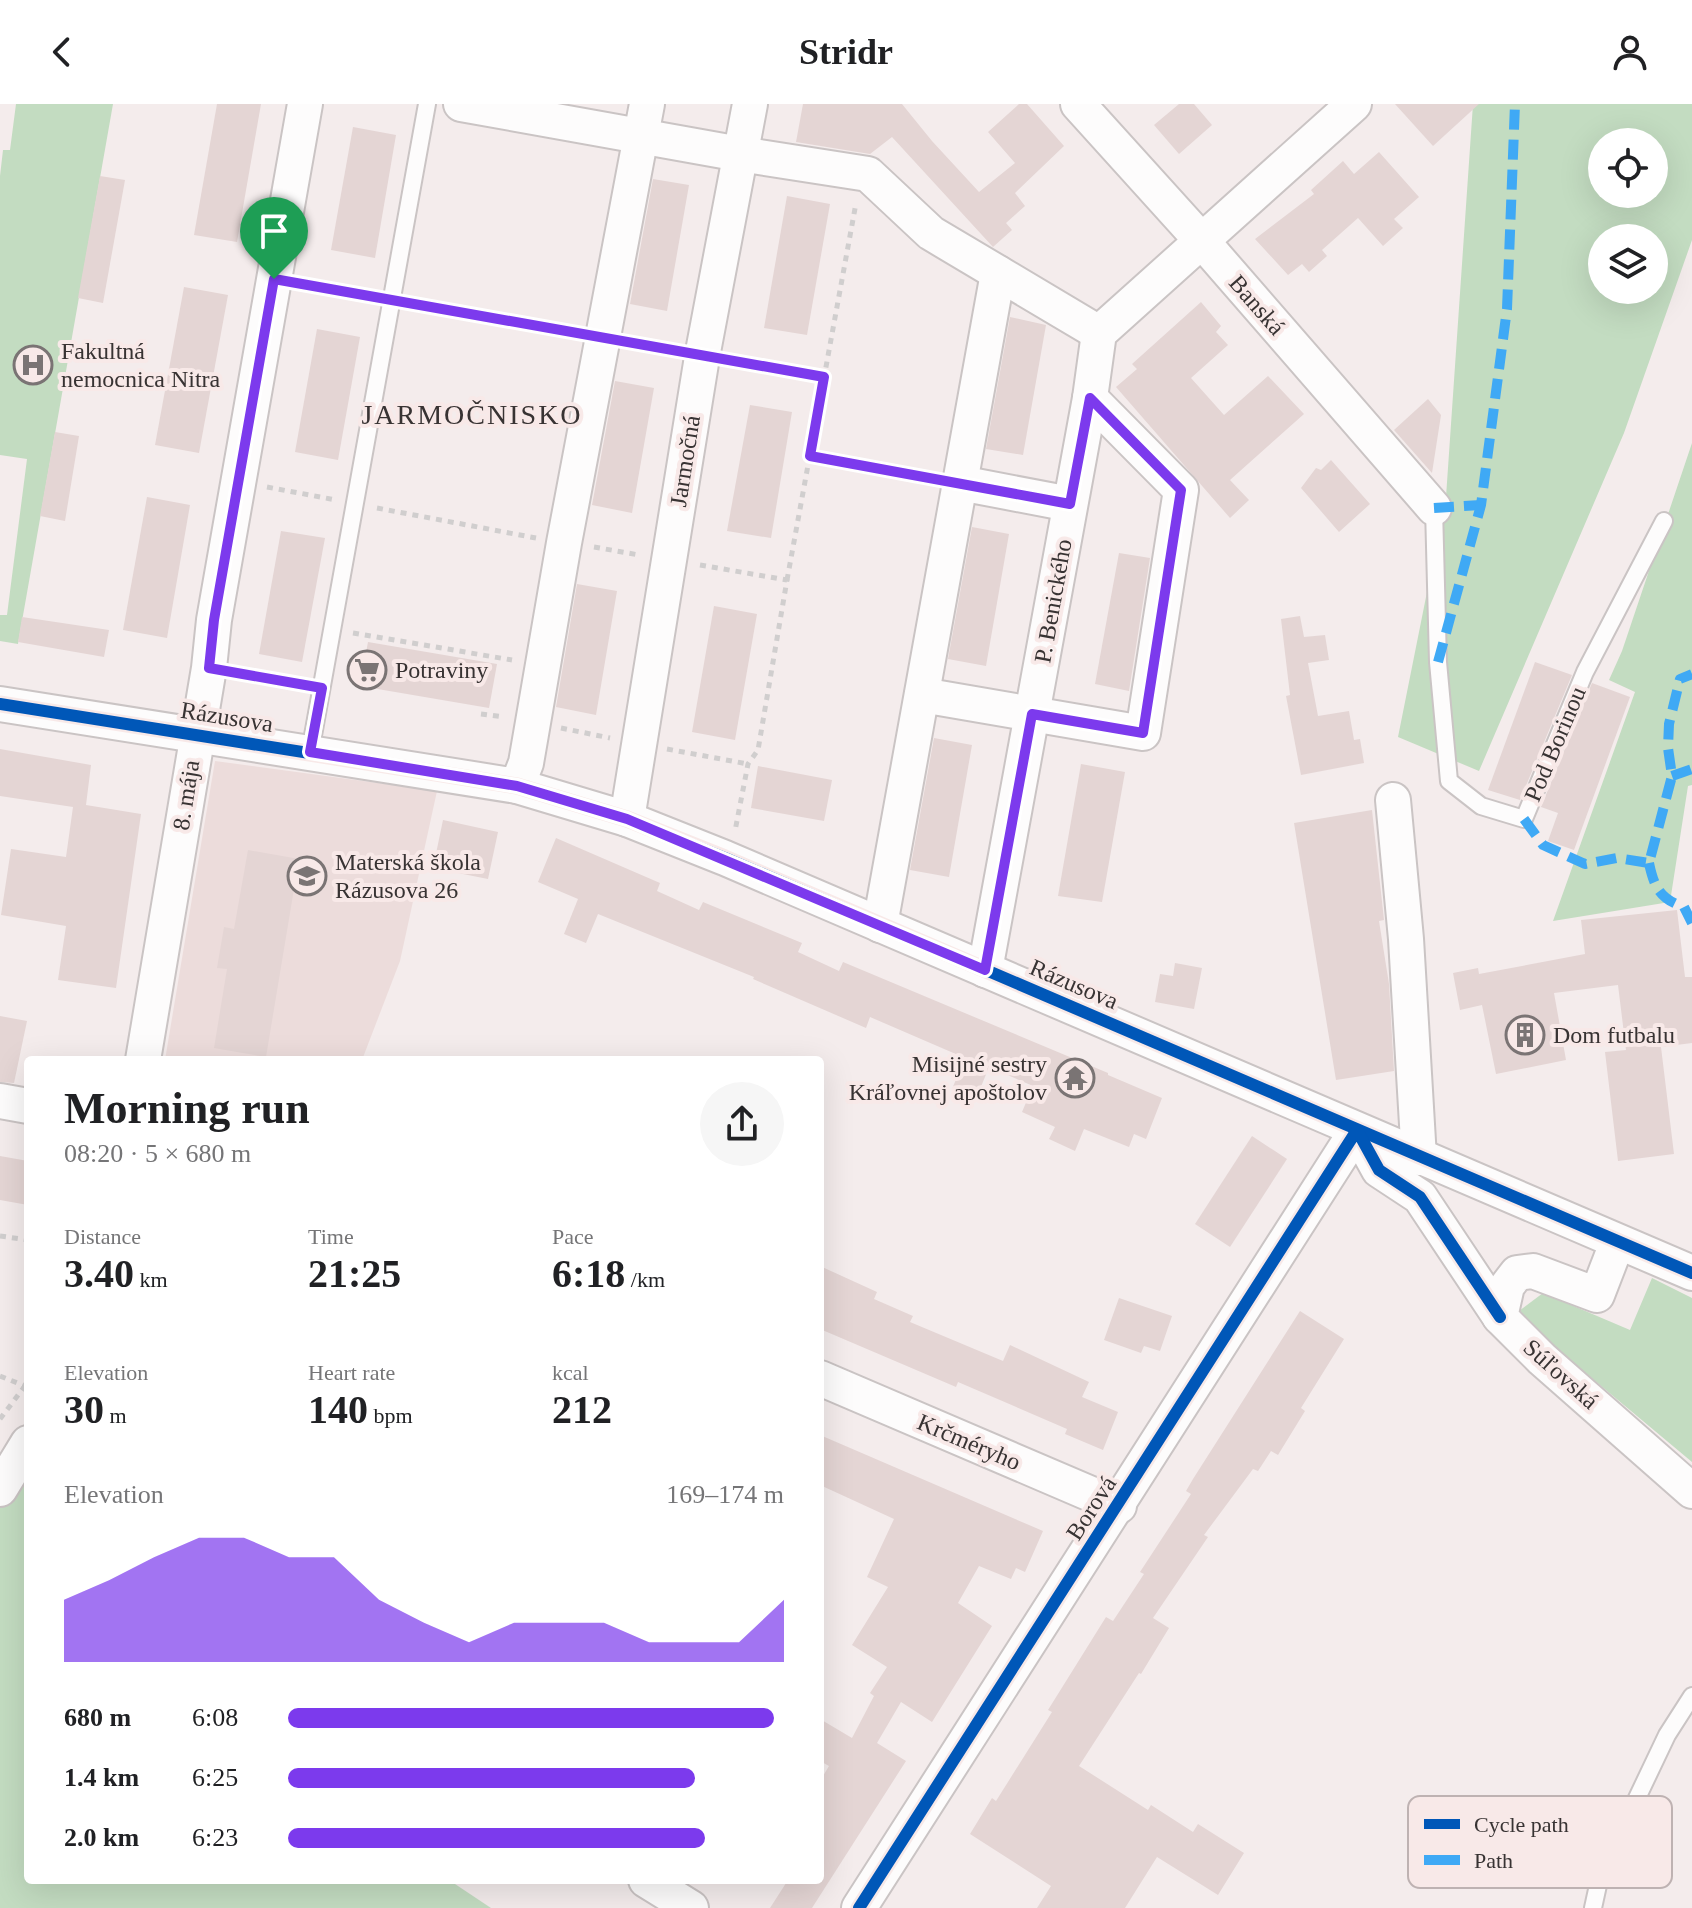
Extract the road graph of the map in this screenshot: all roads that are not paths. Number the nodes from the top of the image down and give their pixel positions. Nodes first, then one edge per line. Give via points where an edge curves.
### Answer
1 (305, 104) edge
2 (427, 104) edge
3 (461, 104) edge
4 (750, 104) edge
5 (1078, 104) edge
6 (1354, 104) edge
7 (644, 120) edge
8 (740, 154) junction
9 (1201, 240) junction
10 (998, 273) junction
11 (1099, 333) junction
12 (1090, 398) junction
13 (960, 483) junction
14 (1070, 504) junction
15 (1434, 508) joint
16 (1664, 521) dead end
17 (922, 695) junction
18 (0, 704) edge
19 (1032, 714) junction
20 (196, 734) junction
21 (310, 752) junction
22 (517, 786) junction
23 (1393, 800) dead end
24 (627, 819) junction
25 (880, 925) junction
26 (985, 970) junction
27 (144, 1056) edge
28 (0, 1101) edge
29 (24, 1105) edge
30 (1357, 1130) junction
31 (1419, 1158) junction
32 (1617, 1243) junction
33 (1692, 1273) edge
34 (1500, 1317) junction
35 (824, 1380) edge
36 (24, 1450) edge
37 (0, 1489) edge
38 (1692, 1491) edge
39 (1119, 1506) junction
40 (1692, 1696) edge
41 (1638, 1796) edge
42 (652, 1884) edge
43 (1597, 1888) edge
44 (691, 1908) edge
45 (859, 1908) edge
46 (1593, 1908) edge

1 - 20 street, 8. mája
2 - 21 lane
3 - 7 street
4 - 8 street, Jarmočná
5 - 9 street, Banská
6 - 9 street
7 - 8 street
7 - 22 street via 526,763
8 - 10 street via 868,174 931,233
8 - 24 street, Jarmočná
9 - 11 street
9 - 15 street, Banská
10 - 11 street
10 - 13 street
11 - 12 street, P. Benického
12 - 14 street, P. Benického
12 - 19 street via 1181,490 1143,733
13 - 14 street
13 - 17 street
14 - 19 street, P. Benického
15 - 16 lane, Pod Borinou via 1438,662 1449,781 1481,806 1524,819 1585,672
17 - 19 street
17 - 25 street
18 - 20 street, Rázusova
19 - 26 street, P. Benického
20 - 21 street, Rázusova
20 - 27 street, 8. mája
21 - 22 street, Rázusova
22 - 24 street, Rázusova
23 - 31 street
24 - 25 street, Rázusova
25 - 26 street, Rázusova
26 - 30 street, Rázusova
28 - 29 street
30 - 31 street, Rázusova
30 - 34 street, Súľovská via 1379,1170 1420,1197
30 - 39 street, Borová
31 - 32 street, Rázusova
32 - 33 street, Rázusova
32 - 34 street via 1597,1295 1533,1271 1517,1273 1507,1286
34 - 38 street, Súľovská
35 - 39 street, Krčméryho
36 - 37 street
39 - 45 street, Borová
40 - 41 lane
42 - 44 street
43 - 46 lane

